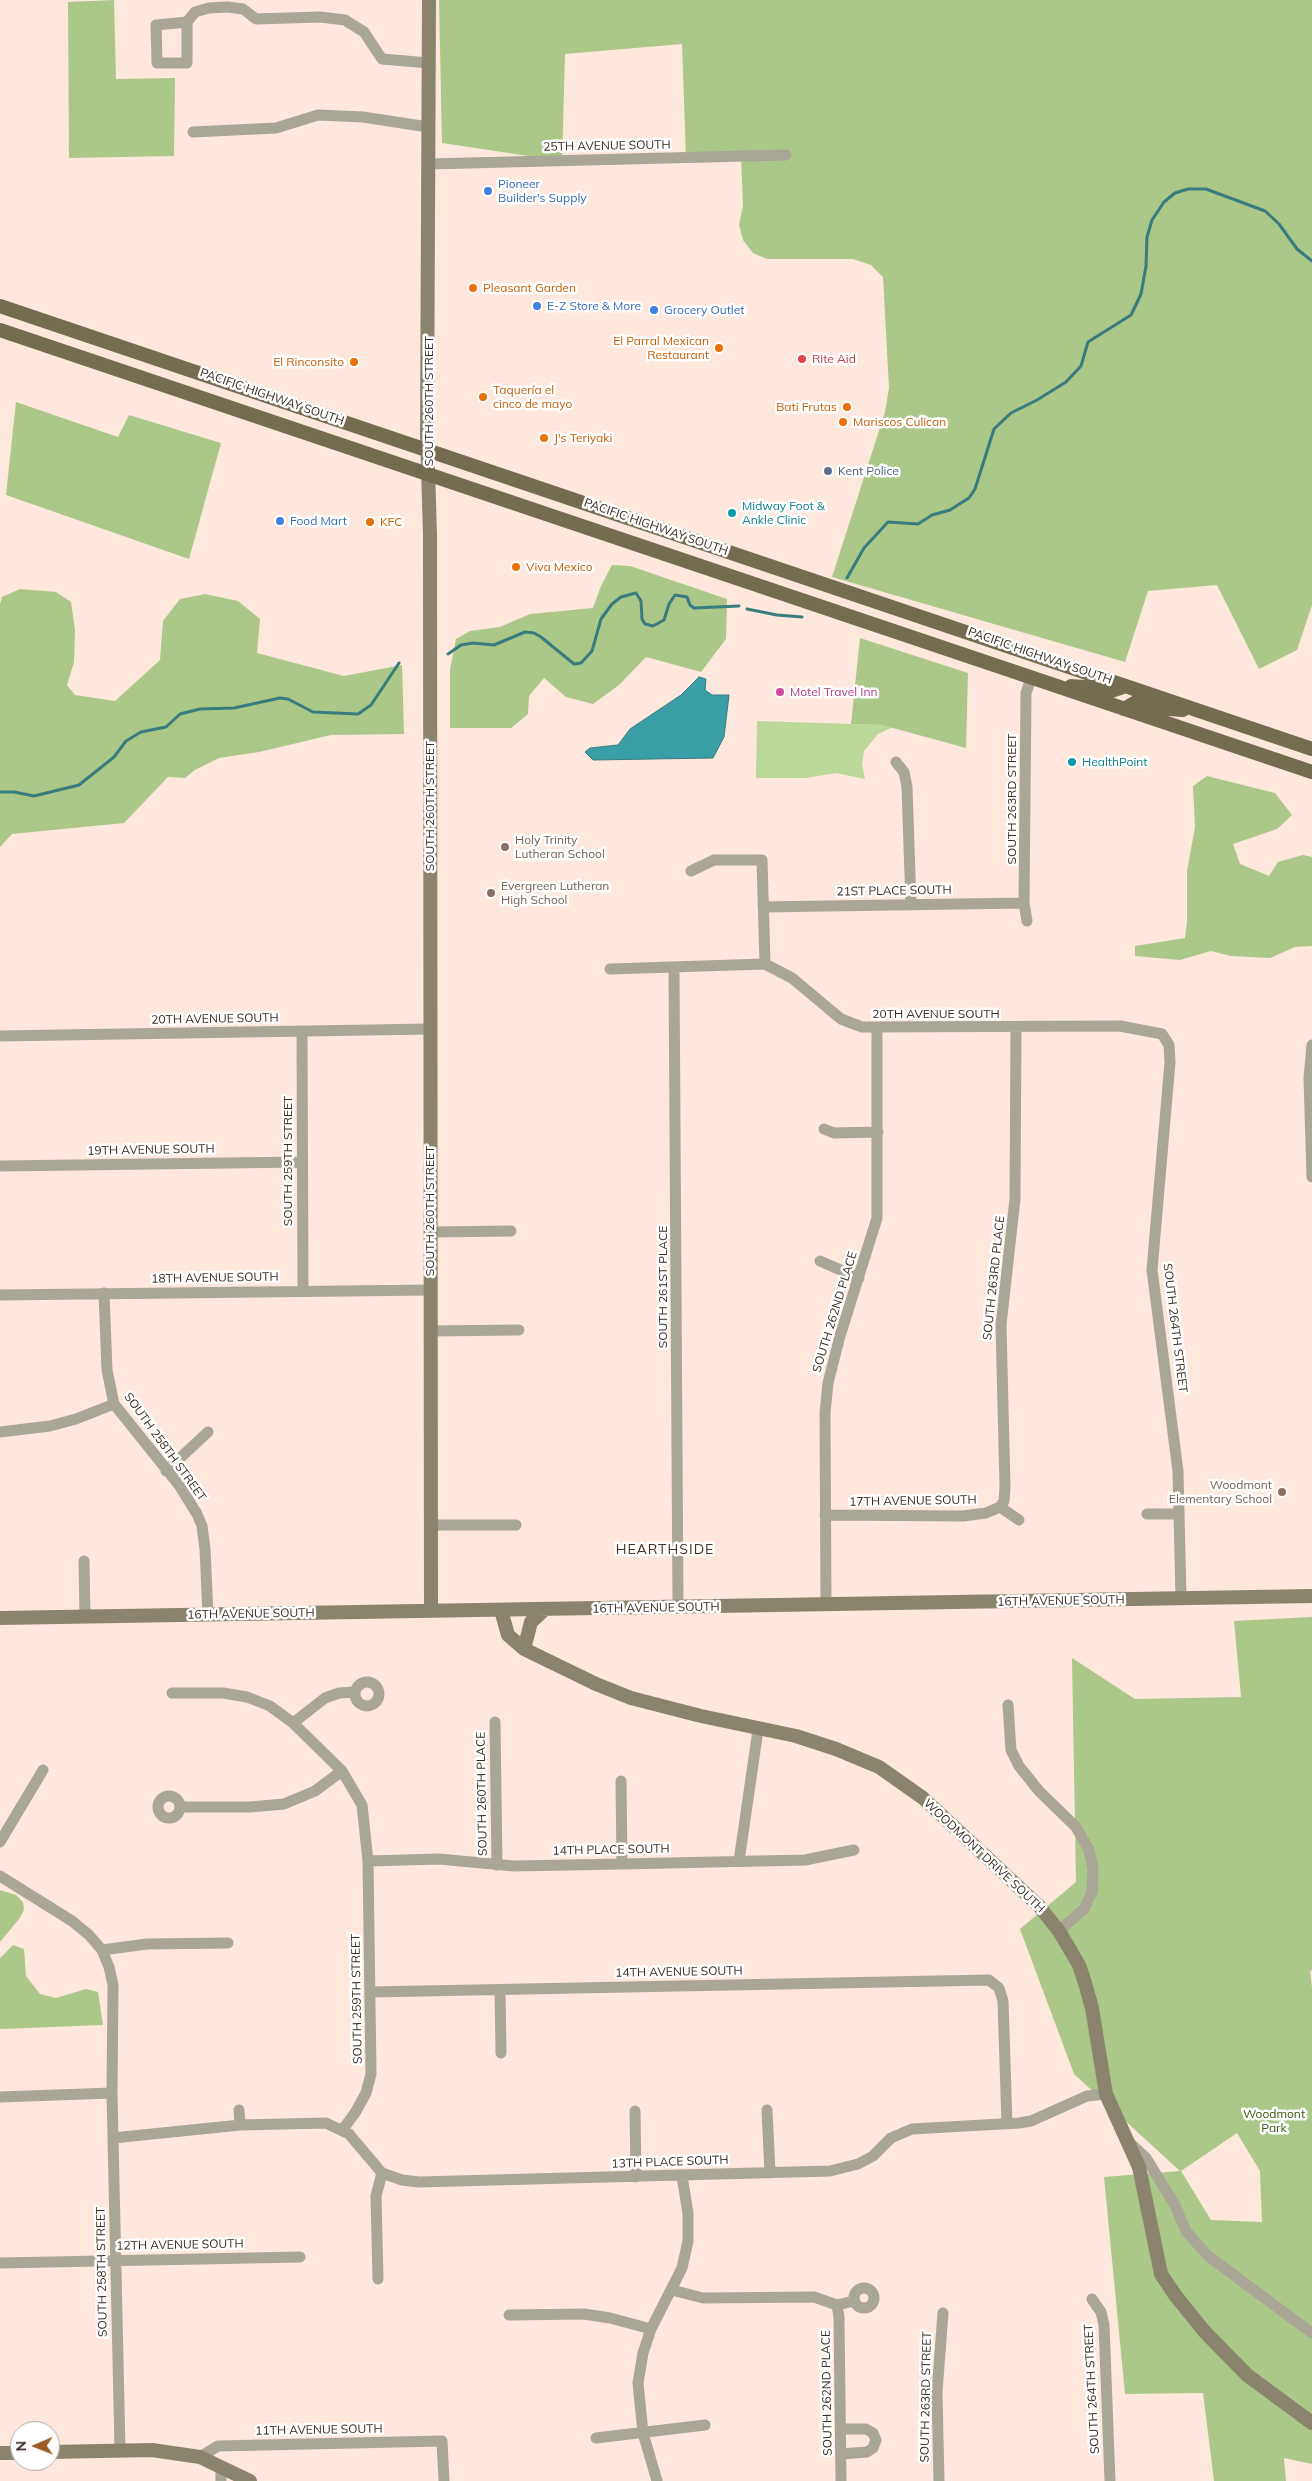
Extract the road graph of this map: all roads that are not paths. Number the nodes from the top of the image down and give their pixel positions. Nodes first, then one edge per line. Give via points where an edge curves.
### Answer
1 (429, 0) edge
2 (187, 22) dead end
3 (429, 62) junction
4 (428, 127) junction
5 (193, 132) dead end
6 (786, 155) dead end
7 (429, 164) junction
8 (0, 306) edge
9 (0, 330) edge
10 (428, 450) junction
11 (430, 475) junction
12 (1031, 678) junction
13 (1052, 685) junction
14 (1126, 686) junction
15 (1124, 709) junction
16 (1199, 710) junction
17 (1312, 748) edge
18 (896, 762) dead end
19 (1312, 772) edge
20 (691, 871) dead end
21 (1024, 903) junction
22 (910, 905) junction
23 (763, 907) junction
24 (1027, 921) dead end
25 (765, 964) junction
26 (674, 967) junction
27 (610, 969) dead end
28 (877, 1028) junction
29 (1016, 1028) junction
30 (430, 1029) junction
31 (302, 1031) junction
32 (1162, 1034) joint
33 (0, 1036) edge
34 (1312, 1045) edge
35 (824, 1129) dead end
36 (878, 1132) junction
37 (302, 1162) junction
38 (0, 1166) edge
39 (1312, 1177) edge
40 (511, 1231) dead end
41 (431, 1232) junction
42 (820, 1261) dead end
43 (859, 1278) junction
44 (430, 1290) junction
45 (303, 1291) junction
46 (104, 1293) junction
47 (0, 1294) edge
48 (519, 1330) dead end
49 (430, 1331) junction
50 (114, 1404) junction
51 (0, 1432) edge
52 (208, 1432) dead end
53 (166, 1471) junction
54 (1000, 1507) junction
55 (1148, 1514) dead end
56 (1179, 1514) junction
57 (825, 1515) junction
58 (1019, 1520) dead end
59 (431, 1525) junction
60 (516, 1525) dead end
61 (84, 1561) dead end
62 (1312, 1596) edge
63 (1180, 1598) junction
64 (826, 1604) junction
65 (678, 1607) junction
66 (502, 1610) junction
67 (545, 1610) junction
68 (431, 1611) junction
69 (208, 1615) junction
70 (84, 1617) junction
71 (0, 1618) edge
72 (524, 1649) junction
73 (355, 1692) dead end
74 (172, 1693) dead end
75 (1008, 1704) dead end
76 (495, 1722) dead end
77 (293, 1723) junction
78 (758, 1730) junction
79 (43, 1770) dead end
80 (342, 1771) junction
81 (621, 1781) dead end
82 (180, 1807) dead end
83 (0, 1842) edge
84 (854, 1850) dead end
85 (368, 1861) junction
86 (740, 1861) junction
87 (622, 1864) junction
88 (497, 1865) junction
89 (0, 1876) edge
90 (1059, 1931) junction
91 (228, 1944) dead end
92 (102, 1950) junction
93 (500, 1990) junction
94 (370, 1992) junction
95 (501, 2053) dead end
96 (112, 2093) junction
97 (1106, 2094) junction
98 (0, 2097) edge
99 (239, 2110) dead end
100 (767, 2110) dead end
101 (634, 2111) dead end
102 (240, 2124) junction
103 (1007, 2124) junction
104 (343, 2129) junction
105 (113, 2138) junction
106 (1129, 2142) junction
107 (382, 2173) junction
108 (770, 2173) junction
109 (682, 2176) junction
110 (636, 2177) junction
111 (300, 2258) dead end
112 (115, 2259) junction
113 (0, 2263) edge
114 (378, 2279) dead end
115 (672, 2290) junction
116 (1092, 2299) dead end
117 (854, 2301) dead end
118 (836, 2304) junction
119 (943, 2314) dead end
120 (510, 2315) dead end
121 (651, 2328) junction
122 (1312, 2333) edge
123 (1312, 2423) edge
124 (705, 2424) dead end
125 (841, 2429) junction
126 (643, 2432) junction
127 (596, 2438) dead end
128 (120, 2449) junction
129 (60, 2452) edge
130 (842, 2454) junction
131 (200, 2458) junction
132 (221, 2467) junction
133 (221, 2481) edge
134 (250, 2481) edge
135 (444, 2481) edge
136 (657, 2481) edge
137 (841, 2481) edge
138 (938, 2481) edge
139 (1110, 2481) edge

1 - 3 main road, SOUTH 260TH STREET
2 - 3 street via 195,12 227,7 243,9 256,19 334,18 345,20 364,32 382,59
3 - 4 main road, SOUTH 260TH STREET
4 - 5 street via 363,117 318,115 276,128
4 - 7 main road, SOUTH 260TH STREET
6 - 7 street, 25TH AVENUE SOUTH
7 - 10 main road, SOUTH 260TH STREET
8 - 10 main road, PACIFIC HIGHWAY SOUTH
9 - 11 main road, PACIFIC HIGHWAY SOUTH
10 - 11 main road, SOUTH 260TH STREET
10 - 14 main road, PACIFIC HIGHWAY SOUTH
11 - 12 main road, PACIFIC HIGHWAY SOUTH
11 - 30 main road, SOUTH 260TH STREET
12 - 13 main road, PACIFIC HIGHWAY SOUTH
12 - 21 street, SOUTH 263RD STREET via 1026,693
13 - 14 main road via 1108,692
13 - 15 main road, PACIFIC HIGHWAY SOUTH
14 - 16 main road, PACIFIC HIGHWAY SOUTH
15 - 16 main road via 1136,702 1158,708
15 - 19 main road, PACIFIC HIGHWAY SOUTH
16 - 17 main road, PACIFIC HIGHWAY SOUTH
18 - 22 street via 904,772 907,787
20 - 23 street via 714,860 762,860
21 - 22 street, 21ST PLACE SOUTH
21 - 24 street, SOUTH 263RD STREET
22 - 23 street, 21ST PLACE SOUTH
23 - 25 street
25 - 26 street, 20TH AVENUE SOUTH
25 - 28 street, 20TH AVENUE SOUTH via 792,978 845,1022
26 - 27 street, 20TH AVENUE SOUTH
26 - 65 street, SOUTH 261ST PLACE
28 - 29 street, 20TH AVENUE SOUTH
28 - 36 street, SOUTH 262ND PLACE
29 - 32 street, 20TH AVENUE SOUTH via 1120,1026
29 - 54 street, SOUTH 263RD PLACE via 1016,1199 1001,1325 1005,1487
30 - 31 street, 20TH AVENUE SOUTH
30 - 41 main road, SOUTH 260TH STREET
31 - 33 street, 20TH AVENUE SOUTH
31 - 37 street, SOUTH 259TH STREET
32 - 56 street, SOUTH 264TH STREET via 1169,1045 1170,1062 1152,1270 1178,1471
34 - 39 street via 1309,1078
35 - 36 street via 834,1133
36 - 43 street, SOUTH 262ND PLACE via 877,1218
37 - 38 street, 19TH AVENUE SOUTH
37 - 45 street, SOUTH 259TH STREET
40 - 41 street
41 - 44 main road, SOUTH 260TH STREET
42 - 43 street
43 - 57 street, SOUTH 262ND PLACE via 828,1383
44 - 45 street, 18TH AVENUE SOUTH
44 - 49 main road, SOUTH 260TH STREET
45 - 46 street, 18TH AVENUE SOUTH
46 - 47 street, 18TH AVENUE SOUTH
46 - 50 street, SOUTH 258TH STREET via 107,1370
48 - 49 street
49 - 59 main road, SOUTH 260TH STREET
50 - 51 street via 50,1426
50 - 53 street, SOUTH 258TH STREET
52 - 53 street
53 - 69 street, SOUTH 258TH STREET via 191,1504 202,1526
54 - 57 street, 17TH AVENUE SOUTH via 986,1513 963,1516
54 - 58 street
55 - 56 street
56 - 63 street, SOUTH 264TH STREET
57 - 64 street, SOUTH 262ND PLACE
59 - 60 street
59 - 68 main road, SOUTH 260TH STREET
61 - 70 street
62 - 63 main road, 16TH AVENUE SOUTH
63 - 64 main road, 16TH AVENUE SOUTH
64 - 65 main road, 16TH AVENUE SOUTH
65 - 67 main road, 16TH AVENUE SOUTH
66 - 67 main road, 16TH AVENUE SOUTH
66 - 68 main road, 16TH AVENUE SOUTH
66 - 72 main road, WOODMONT DRIVE SOUTH via 508,1635
67 - 72 main road via 531,1622
68 - 69 main road, 16TH AVENUE SOUTH
69 - 70 main road, 16TH AVENUE SOUTH
70 - 71 main road, 16TH AVENUE SOUTH
72 - 78 main road, WOODMONT DRIVE SOUTH via 562,1670 631,1698
73 - 77 street via 325,1698
74 - 77 street, SOUTH 259TH STREET via 223,1693 247,1697 270,1706
75 - 90 street via 1011,1750 1019,1766 1076,1828 1089,1850 1093,1869 1092,1892 1084,1909
76 - 88 street, SOUTH 260TH PLACE
77 - 80 street, SOUTH 259TH STREET
78 - 86 street
78 - 90 main road, WOODMONT DRIVE SOUTH via 796,1736 836,1749 889,1773 923,1798 1038,1906
79 - 83 street
80 - 82 street via 315,1792 284,1804
80 - 85 street, SOUTH 259TH STREET via 362,1805
81 - 87 street
84 - 86 street, 14TH PLACE SOUTH via 822,1858
85 - 88 street, 14TH PLACE SOUTH via 439,1859
85 - 94 street, SOUTH 259TH STREET
86 - 87 street, 14TH PLACE SOUTH
87 - 88 street, 14TH PLACE SOUTH
89 - 92 street via 72,1921
90 - 97 main road, WOODMONT DRIVE SOUTH via 1073,1953 1085,1983
91 - 92 street via 147,1944
92 - 96 street via 113,1985
93 - 94 street, 14TH AVENUE SOUTH
93 - 95 street
93 - 103 street, 14TH AVENUE SOUTH via 989,1980 999,1988 1003,2001
94 - 104 street, SOUTH 259TH STREET via 371,2074 366,2093
96 - 98 street
96 - 105 street, SOUTH 258TH STREET
97 - 103 street, 13TH PLACE SOUTH via 1086,2096 1031,2121
97 - 106 main road, WOODMONT DRIVE SOUTH
99 - 102 street
100 - 108 street
101 - 110 street
102 - 104 street via 313,2122
102 - 105 street
103 - 108 street, 13TH PLACE SOUTH via 912,2129 891,2138 872,2156 850,2166 830,2171
104 - 107 street
105 - 112 street, SOUTH 258TH STREET
106 - 122 street via 1146,2158 1186,2231 1207,2255
106 - 123 main road, WOODMONT DRIVE SOUTH via 1145,2190 1161,2274 1204,2331 1247,2375
107 - 110 street, 13TH PLACE SOUTH via 402,2180 432,2182
107 - 114 street via 376,2196
108 - 109 street, 13TH PLACE SOUTH
109 - 110 street, 13TH PLACE SOUTH
109 - 115 street via 688,2213 688,2241 682,2268
111 - 112 street, 12TH AVENUE SOUTH
112 - 113 street, 12TH AVENUE SOUTH
112 - 128 street, SOUTH 258TH STREET
115 - 118 street via 703,2298 814,2297
115 - 121 street
116 - 139 street, SOUTH 264TH STREET via 1101,2312 1104,2325
117 - 118 street
118 - 125 street, SOUTH 262ND PLACE
119 - 138 street, SOUTH 263RD STREET via 937,2392
120 - 121 street via 584,2314
121 - 126 street via 638,2383
124 - 126 street
125 - 130 street, SOUTH 262ND PLACE
125 - 130 street via 866,2429 876,2440 874,2448 868,2452
126 - 127 street
126 - 136 street
128 - 129 main road
128 - 131 main road via 152,2450
130 - 137 street, SOUTH 262ND PLACE
131 - 132 main road
131 - 135 street, 11TH AVENUE SOUTH via 218,2446 442,2441
132 - 133 street
132 - 134 main road

